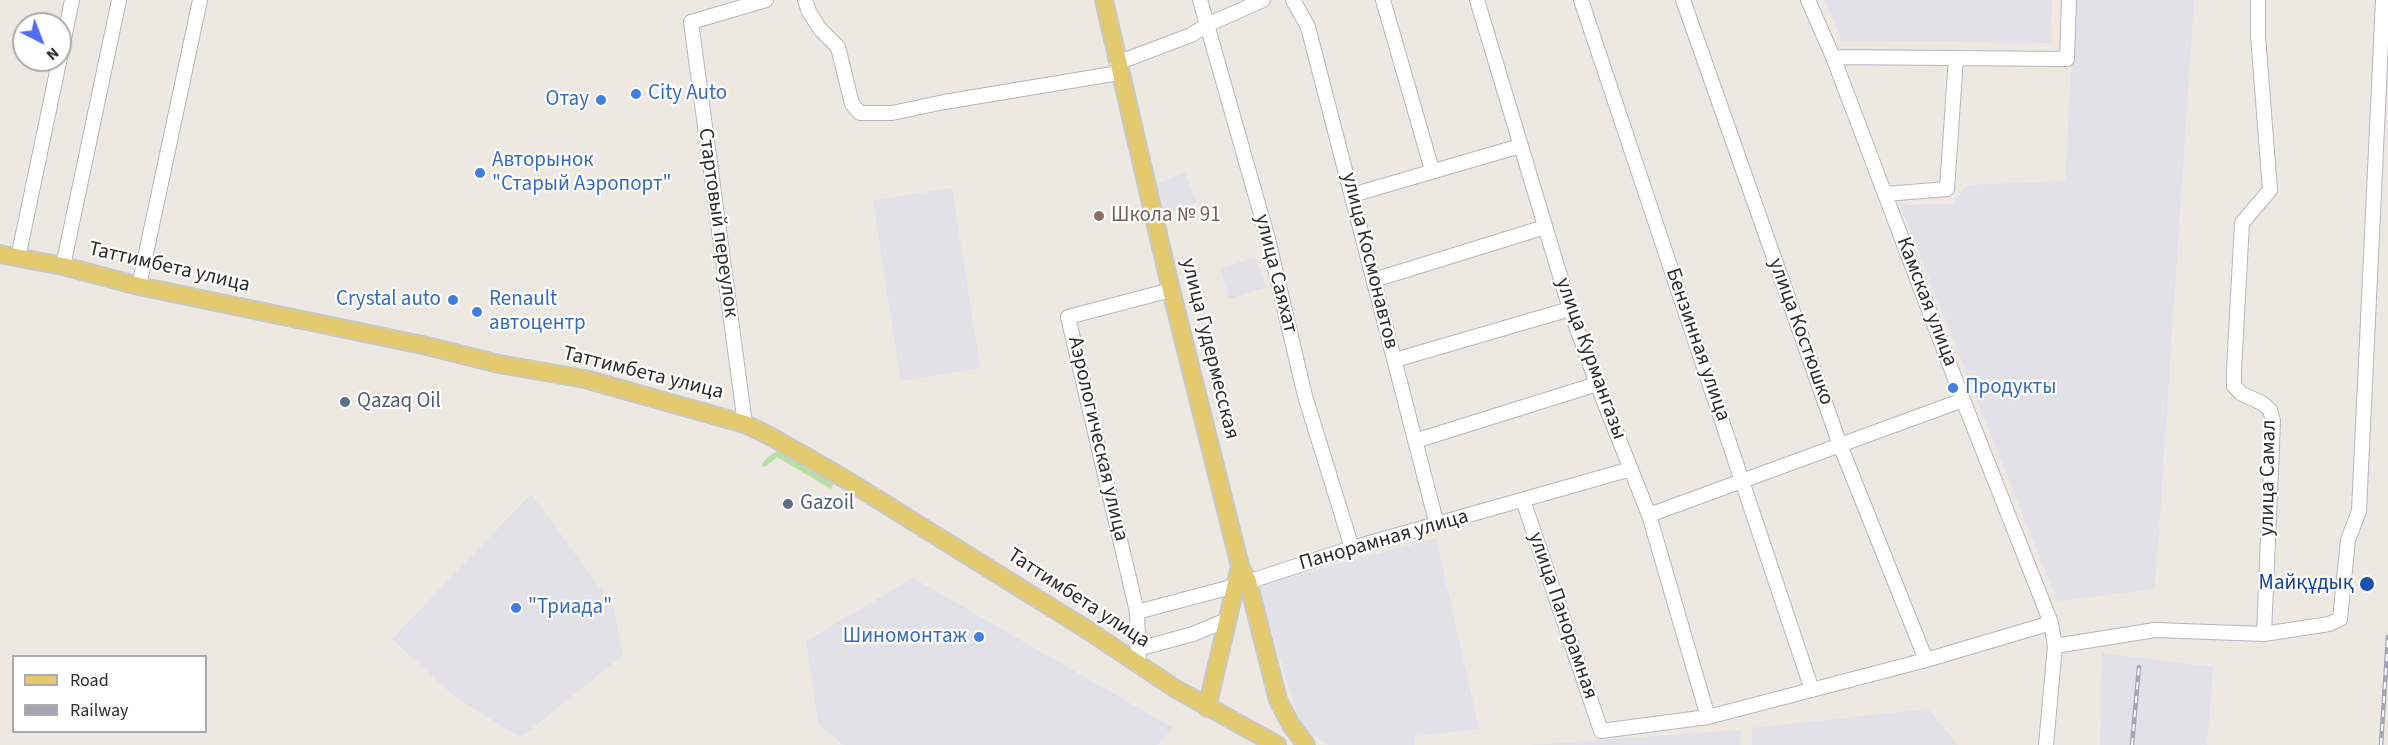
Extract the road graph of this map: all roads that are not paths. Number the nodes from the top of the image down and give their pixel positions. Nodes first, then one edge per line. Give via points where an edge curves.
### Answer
1 (72, 0) edge
2 (119, 0) edge
3 (200, 0) edge
4 (766, 0) edge
5 (805, 0) edge
6 (1104, 0) edge
7 (1200, 0) edge
8 (1263, 0) edge
9 (1293, 0) edge
10 (1383, 0) edge
11 (1477, 0) edge
12 (1581, 0) edge
13 (1683, 0) edge
14 (1808, 0) edge
15 (2069, 0) edge
16 (2258, 0) edge
17 (2383, 0) edge
18 (1207, 25) junction
19 (1833, 57) junction
20 (1956, 58) junction
21 (1118, 68) junction
22 (1520, 146) junction
23 (1432, 170) junction
24 (1885, 194) junction
25 (1352, 195) junction
26 (1545, 226) junction
27 (0, 254) edge
28 (18, 258) junction
29 (63, 266) junction
30 (1374, 280) junction
31 (139, 286) junction
32 (1171, 290) junction
33 (1570, 309) junction
34 (1395, 360) junction
35 (1597, 384) junction
36 (1963, 400) junction
37 (745, 424) junction
38 (1415, 441) junction
39 (1840, 445) junction
40 (1631, 469) junction
41 (1743, 481) junction
42 (1523, 500) junction
43 (1649, 515) junction
44 (1437, 525) junction
45 (1352, 548) junction
46 (1242, 584) junction
47 (1137, 612) junction
48 (1227, 620) junction
49 (2051, 623) junction
50 (2264, 634) junction
51 (2055, 646) junction
52 (1139, 657) junction
53 (1926, 660) junction
54 (1812, 690) junction
55 (1207, 708) junction
56 (1708, 717) junction
57 (1256, 745) edge
58 (1276, 745) edge
59 (1306, 745) edge
60 (2046, 745) edge

1 - 28 street
2 - 29 street
3 - 31 street
4 - 37 street, Стартовый переулок via 691,22
5 - 21 street via 820,29 838,47 852,104 860,113 892,114
6 - 21 main road, улица Гудермесская
7 - 18 street, улица Саяхат
8 - 18 street
9 - 25 street, улица Космонавтов via 1308,27
10 - 23 street
11 - 22 street, улица Курмангазы
12 - 41 street, Бензинная улица
13 - 39 street, улица Костюшко
14 - 19 street, Камская улица
15 - 20 street via 2067,59
16 - 50 street, улица Самал via 2270,190 2242,223 2234,386 2271,410 2273,421
17 - 50 street via 2359,511 2348,540 2340,619
18 - 21 street
18 - 45 street, улица Саяхат via 1268,239 1305,396
19 - 20 street
19 - 24 street, Камская улица
20 - 24 street via 1947,189
21 - 32 main road, улица Гудермесская
22 - 23 street
22 - 26 street, улица Курмангазы
23 - 25 street
24 - 36 street, Камская улица
25 - 30 street, улица Космонавтов
26 - 30 street
26 - 33 street, улица Курмангазы
27 - 28 main road, Таттимбета улица
28 - 29 main road, Таттимбета улица
29 - 31 main road, Таттимбета улица
30 - 34 street, улица Космонавтов
31 - 37 main road, Таттимбета улица via 585,379
32 - 46 main road, улица Гудермесская
32 - 47 street, Аэрологическая улица via 1068,317
33 - 34 street
33 - 35 street, улица Курмангазы
34 - 38 street, улица Космонавтов
35 - 38 street
35 - 40 street, улица Курмангазы
36 - 39 street
36 - 49 street, Камская улица
37 - 52 main road, Таттимбета улица via 845,479 1086,629
38 - 44 street, улица Космонавтов
39 - 41 street
39 - 53 street, улица Костюшко
40 - 42 street, Панорамная улица
40 - 43 street, улица Курмангазы
41 - 43 street
41 - 54 street, Бензинная улица
42 - 44 street, Панорамная улица
42 - 56 street, улица Панорамная via 1601,731
43 - 56 street, улица Курмангазы
44 - 45 street, Панорамная улица
45 - 46 street, Панорамная улица
46 - 47 street, Панорамная улица
46 - 48 main road, улица Гудермесская
46 - 59 main road via 1278,700
47 - 52 street, Аэрологическая улица
48 - 52 street
48 - 55 main road, улица Гудермесская
49 - 51 street, Камская улица
49 - 53 street
50 - 51 street via 2155,630
51 - 60 street, Камская улица
52 - 55 main road, Таттимбета улица
53 - 54 street
54 - 56 street
55 - 57 main road
55 - 58 main road

